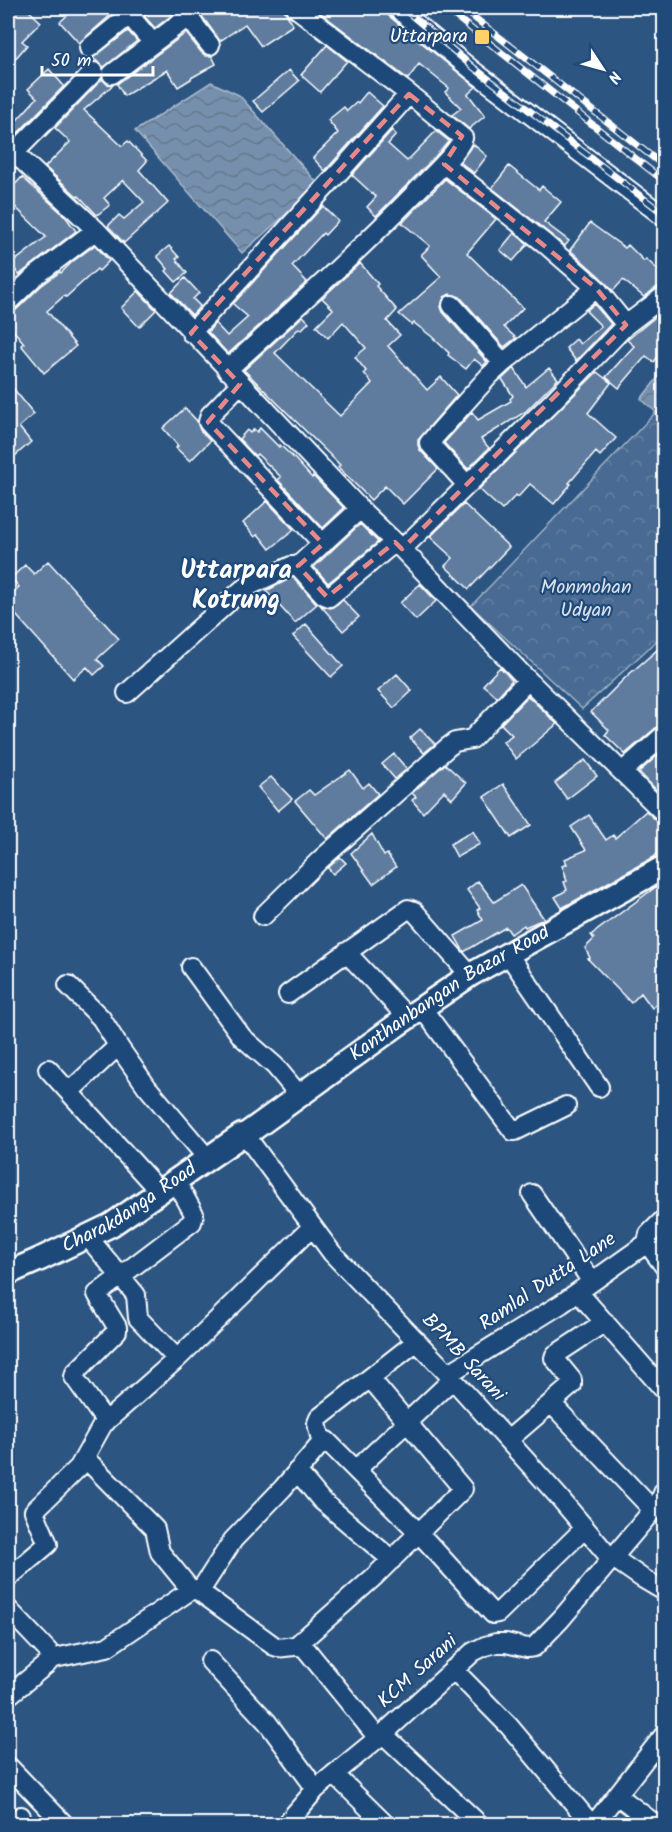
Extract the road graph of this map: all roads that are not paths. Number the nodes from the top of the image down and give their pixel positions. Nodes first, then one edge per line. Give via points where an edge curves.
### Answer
1 (296, 8) edge
2 (397, 8) edge
3 (130, 10) edge
4 (185, 12) edge
5 (153, 43) junction
6 (210, 45) dead end
7 (88, 48) dead end
8 (409, 94) junction
9 (11, 150) edge
10 (444, 164) junction
11 (664, 217) edge
12 (96, 230) junction
13 (596, 288) junction
14 (664, 296) edge
15 (8, 302) edge
16 (452, 305) dead end
17 (626, 325) junction
18 (191, 333) junction
19 (503, 363) junction
20 (227, 370) junction
21 (240, 384) junction
22 (467, 485) junction
23 (360, 509) junction
24 (323, 544) junction
25 (398, 545) junction
26 (298, 566) junction
27 (528, 680) junction
28 (127, 693) dead end
29 (664, 735) edge
30 (622, 772) junction
31 (661, 803) edge
32 (664, 867) edge
33 (263, 916) dead end
34 (346, 952) junction
35 (508, 954) junction
36 (191, 967) dead end
37 (470, 975) junction
38 (68, 984) dead end
39 (288, 994) dead end
40 (415, 1013) junction
41 (118, 1046) junction
42 (48, 1069) dead end
43 (599, 1087) dead end
44 (69, 1092) junction
45 (300, 1096) junction
46 (566, 1106) dead end
47 (245, 1136) junction
48 (208, 1159) junction
49 (168, 1186) junction
50 (532, 1194) dead end
51 (664, 1219) edge
52 (312, 1227) junction
53 (87, 1236) junction
54 (647, 1243) junction
55 (664, 1266) edge
56 (8, 1273) edge
57 (120, 1276) junction
58 (585, 1287) junction
59 (605, 1322) junction
60 (417, 1341) junction
61 (177, 1359) junction
62 (450, 1376) junction
63 (370, 1378) junction
64 (664, 1390) edge
65 (551, 1403) junction
66 (106, 1422) junction
67 (406, 1422) junction
68 (508, 1440) junction
69 (321, 1441) junction
70 (85, 1458) junction
71 (356, 1470) junction
72 (297, 1471) junction
73 (664, 1491) edge
74 (653, 1510) junction
75 (585, 1528) junction
76 (419, 1533) junction
77 (612, 1558) junction
78 (392, 1560) junction
79 (8, 1578) edge
80 (196, 1590) junction
81 (664, 1591) edge
82 (8, 1609) edge
83 (297, 1645) junction
84 (50, 1659) junction
85 (210, 1661) dead end
86 (453, 1669) junction
87 (8, 1696) edge
88 (664, 1735) edge
89 (380, 1736) junction
90 (334, 1774) junction
91 (11, 1776) edge
92 (316, 1789) junction
93 (617, 1795) junction
94 (64, 1824) edge
95 (286, 1824) edge
96 (385, 1824) edge
97 (480, 1824) edge
98 (592, 1824) edge
99 (655, 1824) edge

1 - 8 street
2 - 11 street via 471,70
3 - 5 street
3 - 7 street
4 - 5 street
4 - 6 street
5 - 9 street via 103,73
8 - 10 street via 462,136
8 - 18 street
9 - 12 street
10 - 13 street
10 - 20 street
12 - 15 street
12 - 18 street
13 - 17 street
13 - 19 street
14 - 17 street
16 - 19 street
17 - 22 street
18 - 20 street
19 - 22 street via 429,443
20 - 21 street
21 - 23 street
21 - 24 street via 208,422
22 - 25 street
23 - 24 street
23 - 25 street
24 - 26 street
25 - 26 street via 329,597
25 - 27 street
26 - 28 street via 243,589
27 - 30 street
27 - 33 street via 472,739 448,747
29 - 30 street
30 - 31 street
32 - 35 street, Kanthanbangan Bazar Road
34 - 37 street via 410,909
34 - 39 street
34 - 40 street
35 - 37 street, Kanthanbangan Bazar Road
35 - 43 street
36 - 45 street via 242,1037 278,1069
37 - 40 street, Kanthanbangan Bazar Road
38 - 41 street via 101,1018
40 - 45 street, Kanthanbangan Bazar Road
40 - 46 street via 513,1131
41 - 44 street
41 - 48 street
42 - 44 street
44 - 49 street
45 - 47 street, Kanthanbangan Bazar Road
47 - 48 street, Charakdanga Road
47 - 52 street, BPMB Sarani
48 - 49 street, Charakdanga Road
49 - 53 street, Charakdanga Road via 111,1225
49 - 57 street via 194,1214 192,1222
50 - 58 street
51 - 54 street, Ramlal Dutta Lane via 649,1234
52 - 60 street, BPMB Sarani
52 - 61 street
53 - 56 street, Charakdanga Road
53 - 57 street
54 - 55 street
54 - 58 street, Ramlal Dutta Lane
57 - 61 street via 136,1295 138,1318
57 - 66 street via 97,1294 117,1333 74,1375
58 - 59 street
58 - 62 street, Ramlal Dutta Lane
59 - 64 street
59 - 65 street via 555,1355 573,1383
60 - 62 street, BPMB Sarani
60 - 63 street
61 - 66 street
62 - 67 street, Ramlal Dutta Lane
62 - 68 street, BPMB Sarani
63 - 67 street
63 - 69 street via 319,1418
65 - 68 street
65 - 74 street
66 - 70 street
67 - 71 street, Ramlal Dutta Lane
67 - 76 street via 464,1488
68 - 75 street, BPMB Sarani
69 - 71 street via 327,1441
69 - 72 street
70 - 79 street via 34,1511 48,1544
70 - 80 street via 155,1529 160,1552
71 - 76 street
72 - 78 street via 321,1500
72 - 80 street via 233,1540
73 - 74 street, KCM Sarani
74 - 77 street, KCM Sarani
75 - 76 street via 495,1615
75 - 77 street, BPMB Sarani
76 - 78 street
77 - 81 street, BPMB Sarani
77 - 86 street, KCM Sarani via 534,1647 506,1643 485,1646
78 - 83 street
80 - 83 street via 273,1646
80 - 84 street via 106,1647
82 - 84 street via 48,1651
83 - 89 street via 309,1651
84 - 87 street
85 - 92 street via 267,1722
86 - 89 street, KCM Sarani
86 - 98 street via 509,1726
88 - 93 street
89 - 90 street, KCM Sarani
89 - 97 street
90 - 92 street, KCM Sarani
90 - 96 street
91 - 94 street
92 - 95 street, KCM Sarani
93 - 98 street
93 - 99 street

